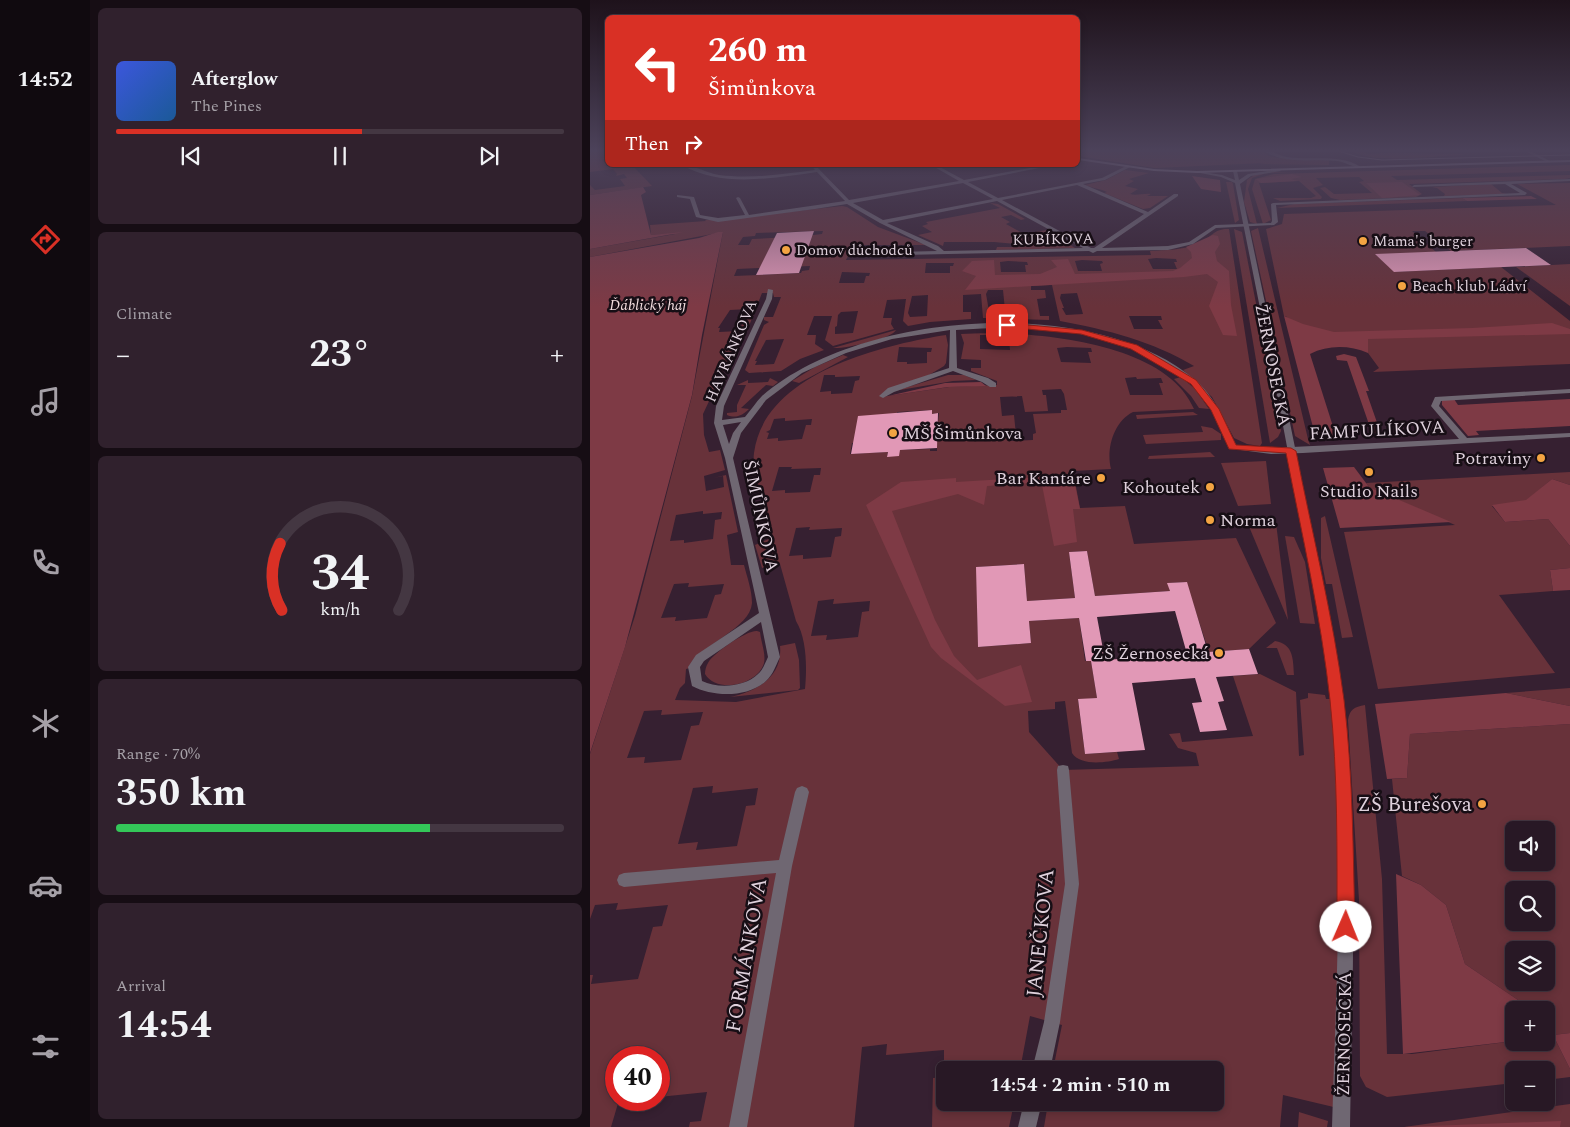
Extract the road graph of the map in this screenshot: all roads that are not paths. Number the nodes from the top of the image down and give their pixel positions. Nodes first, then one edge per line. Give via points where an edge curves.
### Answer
1 (693, 202) edge
2 (740, 202) edge
3 (848, 202) joint
4 (991, 202) edge
5 (1002, 202) edge
6 (1119, 202) edge
7 (1166, 202) edge
8 (1241, 202) edge
9 (1320, 202) edge
10 (1148, 214) junction
11 (748, 217) junction
12 (882, 222) junction
13 (1245, 226) junction
14 (1093, 251) junction
15 (942, 252) junction
16 (856, 254) dead end
17 (770, 290) dead end
18 (953, 327) junction
19 (953, 368) junction
20 (993, 385) dead end
21 (1570, 390) edge
22 (883, 396) dead end
23 (745, 419) junction
24 (718, 423) junction
25 (1570, 435) edge
26 (1465, 441) junction
27 (1291, 451) junction
28 (729, 458) junction
29 (763, 615) junction
30 (1063, 770) dead end
31 (802, 792) dead end
32 (785, 866) junction
33 (624, 880) dead end
34 (1043, 1061) edge
35 (1031, 1111) edge
36 (738, 1127) edge
37 (1027, 1127) edge
38 (1341, 1127) edge

1 - 11 street via 698,216 706,219
2 - 11 street
3 - 11 street
3 - 12 street
4 - 12 street
5 - 14 street
6 - 10 street
7 - 10 street
8 - 13 street, ŽERNOSECKÁ
9 - 13 street, KUBÍKOVA via 1273,204 1276,222 1266,226
10 - 14 street
12 - 15 street
13 - 14 street, KUBÍKOVA via 1215,227 1191,244 1168,248
13 - 27 street, ŽERNOSECKÁ
14 - 15 street, KUBÍKOVA
15 - 16 street, KUBÍKOVA
17 - 24 street, HAVRÁNKOVA via 769,299 720,406
18 - 19 street
18 - 23 street, ŠIMŮNKOVA via 906,334 838,354 809,367 775,389
18 - 27 street, ŠIMŮNKOVA via 1051,328 1082,332 1134,347 1194,382 1215,409 1233,447
19 - 20 street
19 - 22 street via 891,390
21 - 26 street, FAMFULÍKOVA via 1438,398 1435,406
23 - 24 street, HAVRÁNKOVA
23 - 28 street, ŠIMŮNKOVA
24 - 28 street, HAVRÁNKOVA
25 - 26 street, FAMFULÍKOVA
26 - 27 street, FAMFULÍKOVA
27 - 38 street, ŽERNOSECKÁ via 1330,652 1344,782 1346,909
28 - 29 street, ŠIMŮNKOVA
29 - 29 street, ŠIMŮNKOVA via 700,658 694,667 696,683 716,689 733,689 761,679 774,657
30 - 34 street, JANEČKOVA via 1072,884 1052,1022
31 - 32 street, FORMÁNKOVA
32 - 33 street
32 - 36 street, FORMÁNKOVA
35 - 37 street

